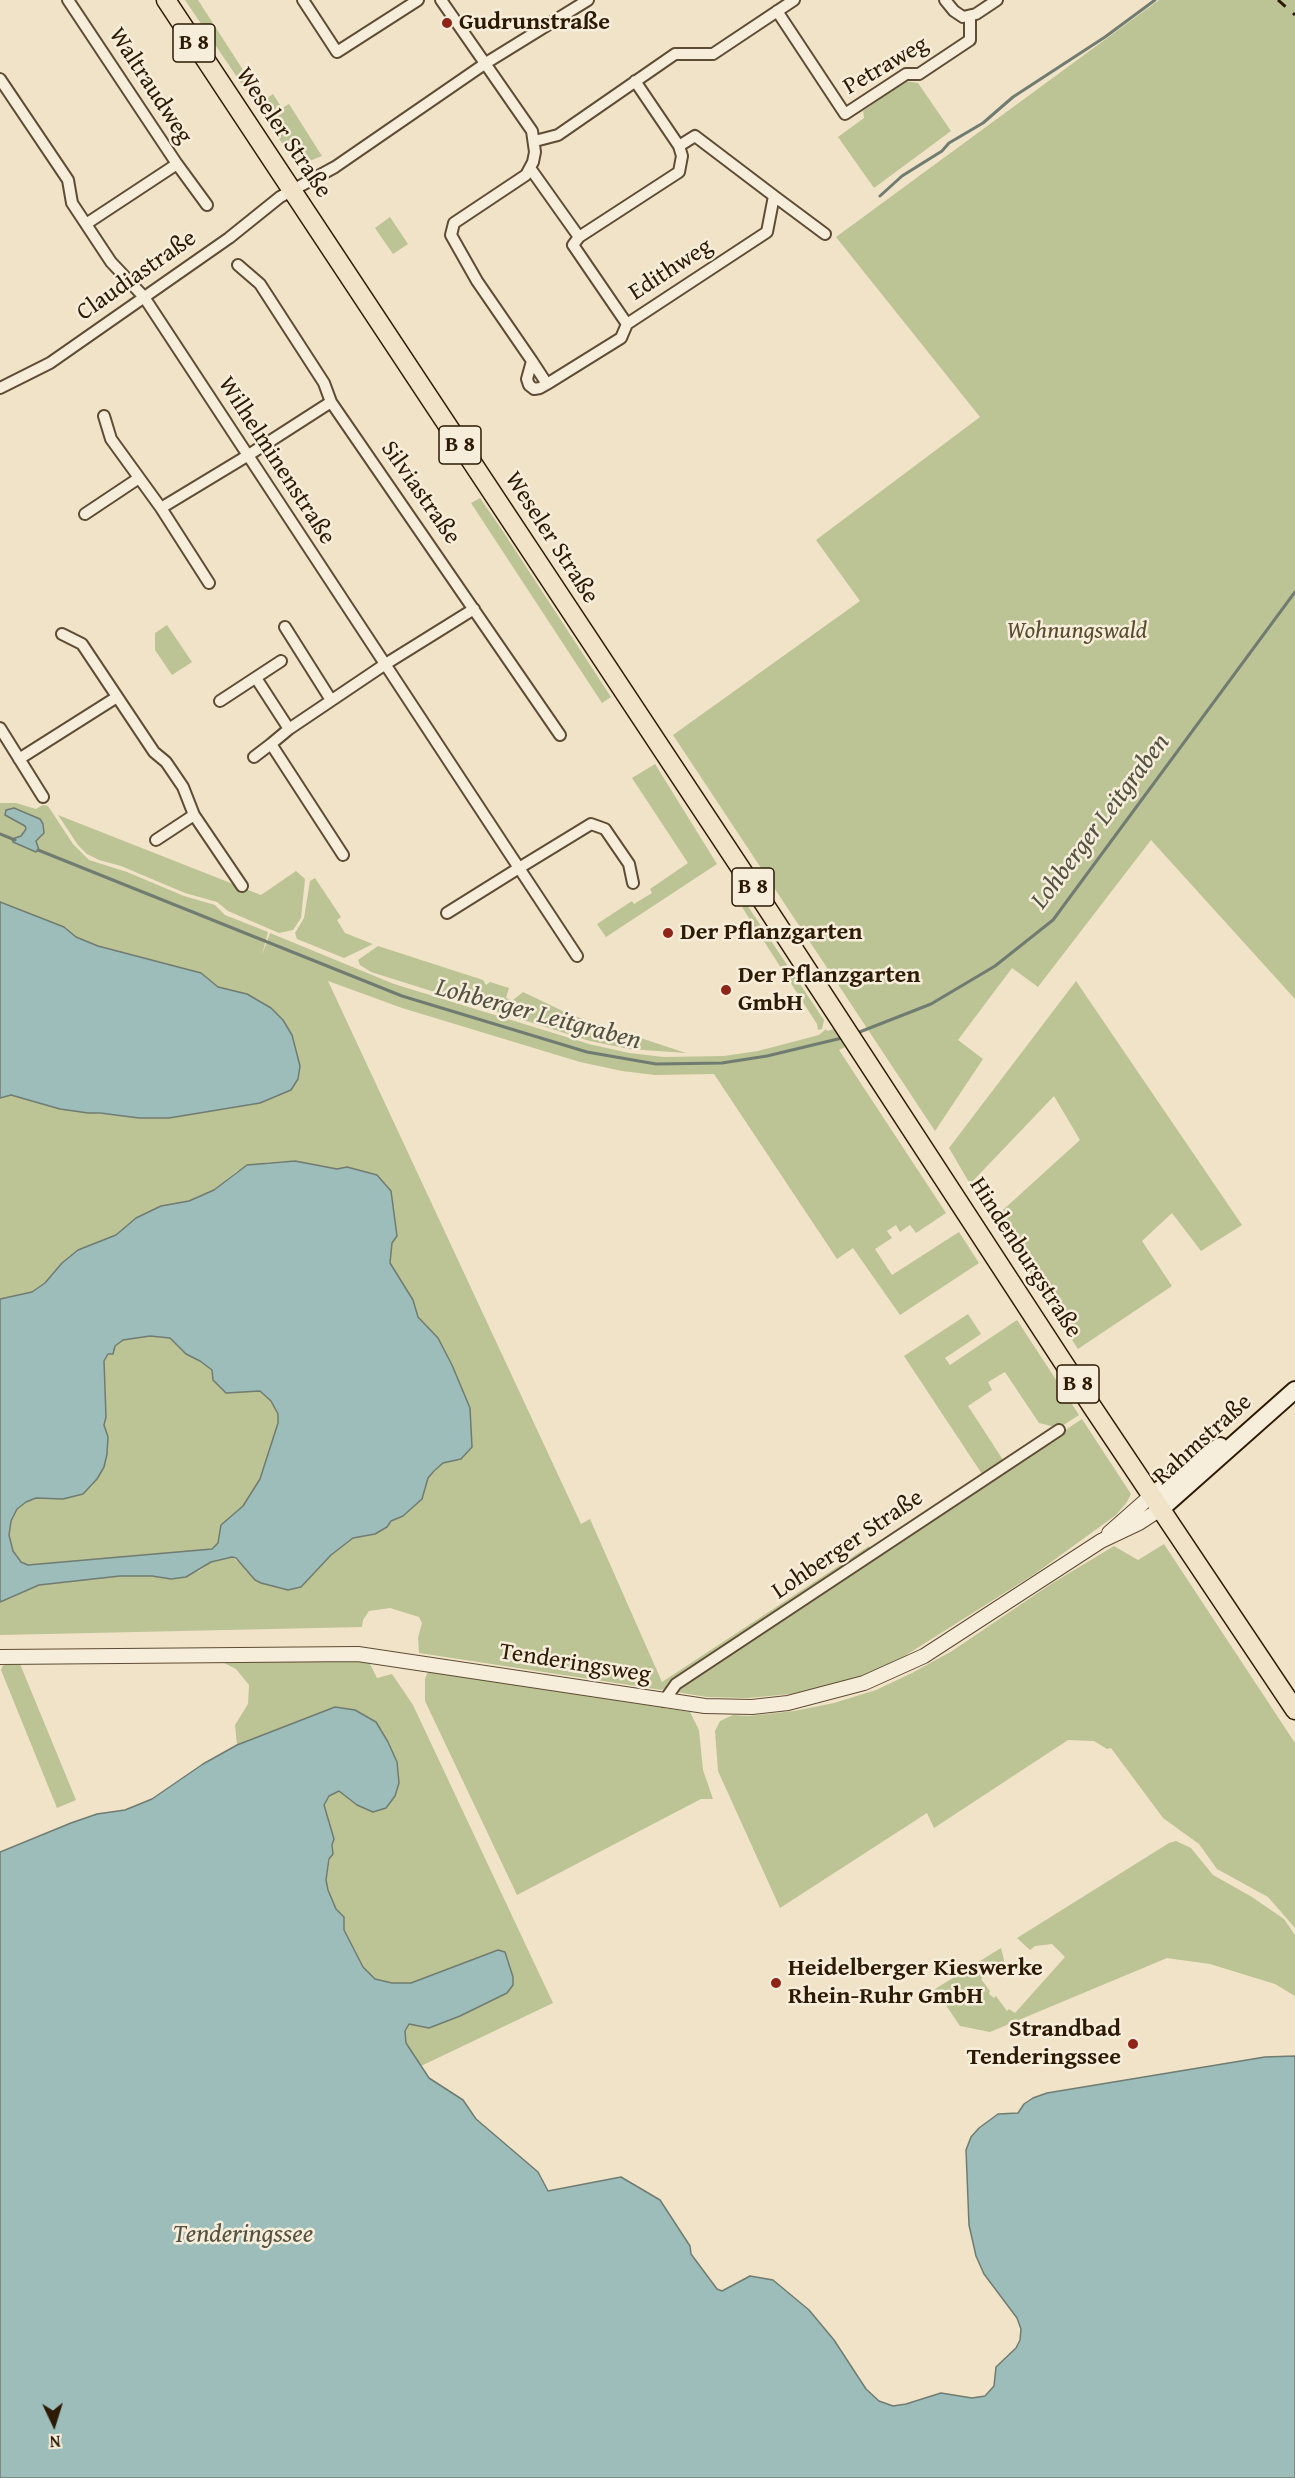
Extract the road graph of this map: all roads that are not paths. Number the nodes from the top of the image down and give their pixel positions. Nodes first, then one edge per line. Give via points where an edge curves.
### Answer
1 (68, 0) edge
2 (166, 0) edge
3 (303, 0) edge
4 (418, 0) edge
5 (441, 0) edge
6 (588, 0) edge
7 (794, 0) edge
8 (945, 0) edge
9 (997, 0) edge
10 (777, 11) junction
11 (970, 17) junction
12 (486, 63) junction
13 (635, 81) junction
14 (1, 82) edge
15 (535, 141) junction
16 (679, 146) junction
17 (177, 164) junction
18 (530, 168) junction
19 (292, 189) junction
20 (774, 196) junction
21 (207, 205) dead end
22 (86, 224) junction
23 (825, 234) dead end
24 (579, 237) junction
25 (238, 265) dead end
26 (144, 297) junction
27 (627, 324) junction
28 (0, 388) edge
29 (332, 402) junction
30 (104, 416) dead end
31 (247, 456) junction
32 (139, 478) junction
33 (161, 508) junction
34 (84, 514) dead end
35 (209, 583) dead end
36 (474, 609) junction
37 (285, 627) dead end
38 (62, 634) dead end
39 (281, 661) dead end
40 (384, 665) junction
41 (256, 678) junction
42 (117, 696) junction
43 (220, 700) dead end
44 (332, 700) junction
45 (0, 728) edge
46 (289, 729) junction
47 (560, 735) dead end
48 (272, 744) junction
49 (254, 757) dead end
50 (19, 759) junction
51 (43, 796) dead end
52 (194, 815) junction
53 (156, 840) dead end
54 (343, 855) dead end
55 (519, 868) junction
56 (633, 883) dead end
57 (242, 886) dead end
58 (447, 913) dead end
59 (577, 956) dead end
60 (855, 1044) joint
61 (1295, 1390) edge
62 (1059, 1430) dead end
63 (1157, 1502) junction
64 (0, 1657) edge
65 (664, 1701) junction
66 (1295, 1710) edge

1 - 17 street, Waltraudweg
2 - 19 main road, Weseler Straße / B 8
3 - 4 street via 337,52
5 - 12 street
6 - 12 street
7 - 10 street
8 - 11 street via 959,15
9 - 11 street
10 - 11 street, Petraweg via 845,114 906,74 919,74 970,40
10 - 13 street via 713,54 675,54
12 - 15 street
12 - 19 street via 335,167
13 - 15 street via 558,135
13 - 16 street
14 - 22 street, Wilhelminenstraße via 68,180 72,203
15 - 18 street
16 - 20 street via 695,136
16 - 24 street via 679,172
17 - 21 street, Waltraudweg
17 - 22 street, Waltraudweg
18 - 24 street, Edithweg
18 - 27 street via 520,181 454,223 451,235 532,361 529,385 534,389 547,384 621,338
19 - 26 street, Claudiastraße
19 - 60 main road, Weseler Straße / B 8
20 - 23 street
20 - 27 street, Edithweg via 766,232
22 - 26 street, Wilhelminenstraße via 111,262
24 - 27 street, Edithweg via 573,245
25 - 29 street, Silviastraße via 260,285 324,382
26 - 28 street, Claudiastraße via 50,363
26 - 31 street, Wilhelminenstraße
29 - 31 street
29 - 36 street, Silviastraße
30 - 32 street via 111,439
31 - 33 street
31 - 40 street, Wilhelminenstraße
32 - 33 street
32 - 34 street
33 - 35 street
36 - 40 street
36 - 47 street, Silviastraße
37 - 44 street
38 - 42 street via 82,644
39 - 41 street
40 - 44 street
40 - 55 street, Wilhelminenstraße
41 - 43 street
41 - 46 street
42 - 50 street
42 - 52 street via 183,787
44 - 46 street
45 - 50 street
46 - 48 street
48 - 49 street
48 - 54 street
50 - 51 street
52 - 53 street
52 - 57 street
55 - 56 street via 591,824 605,829 629,864
55 - 58 street
55 - 59 street, Wilhelminenstraße
60 - 63 main road, Hindenburgstraße / B 8
61 - 63 main road, Rahmstraße
62 - 65 street, Lohberger Straße via 676,1684
63 - 65 street, Tenderingsweg via 1139,1523 1101,1541 924,1656 864,1683 788,1703 752,1707
63 - 66 main road, Hindenburgstraße / B 8
64 - 65 street, Tenderingsweg via 358,1654

